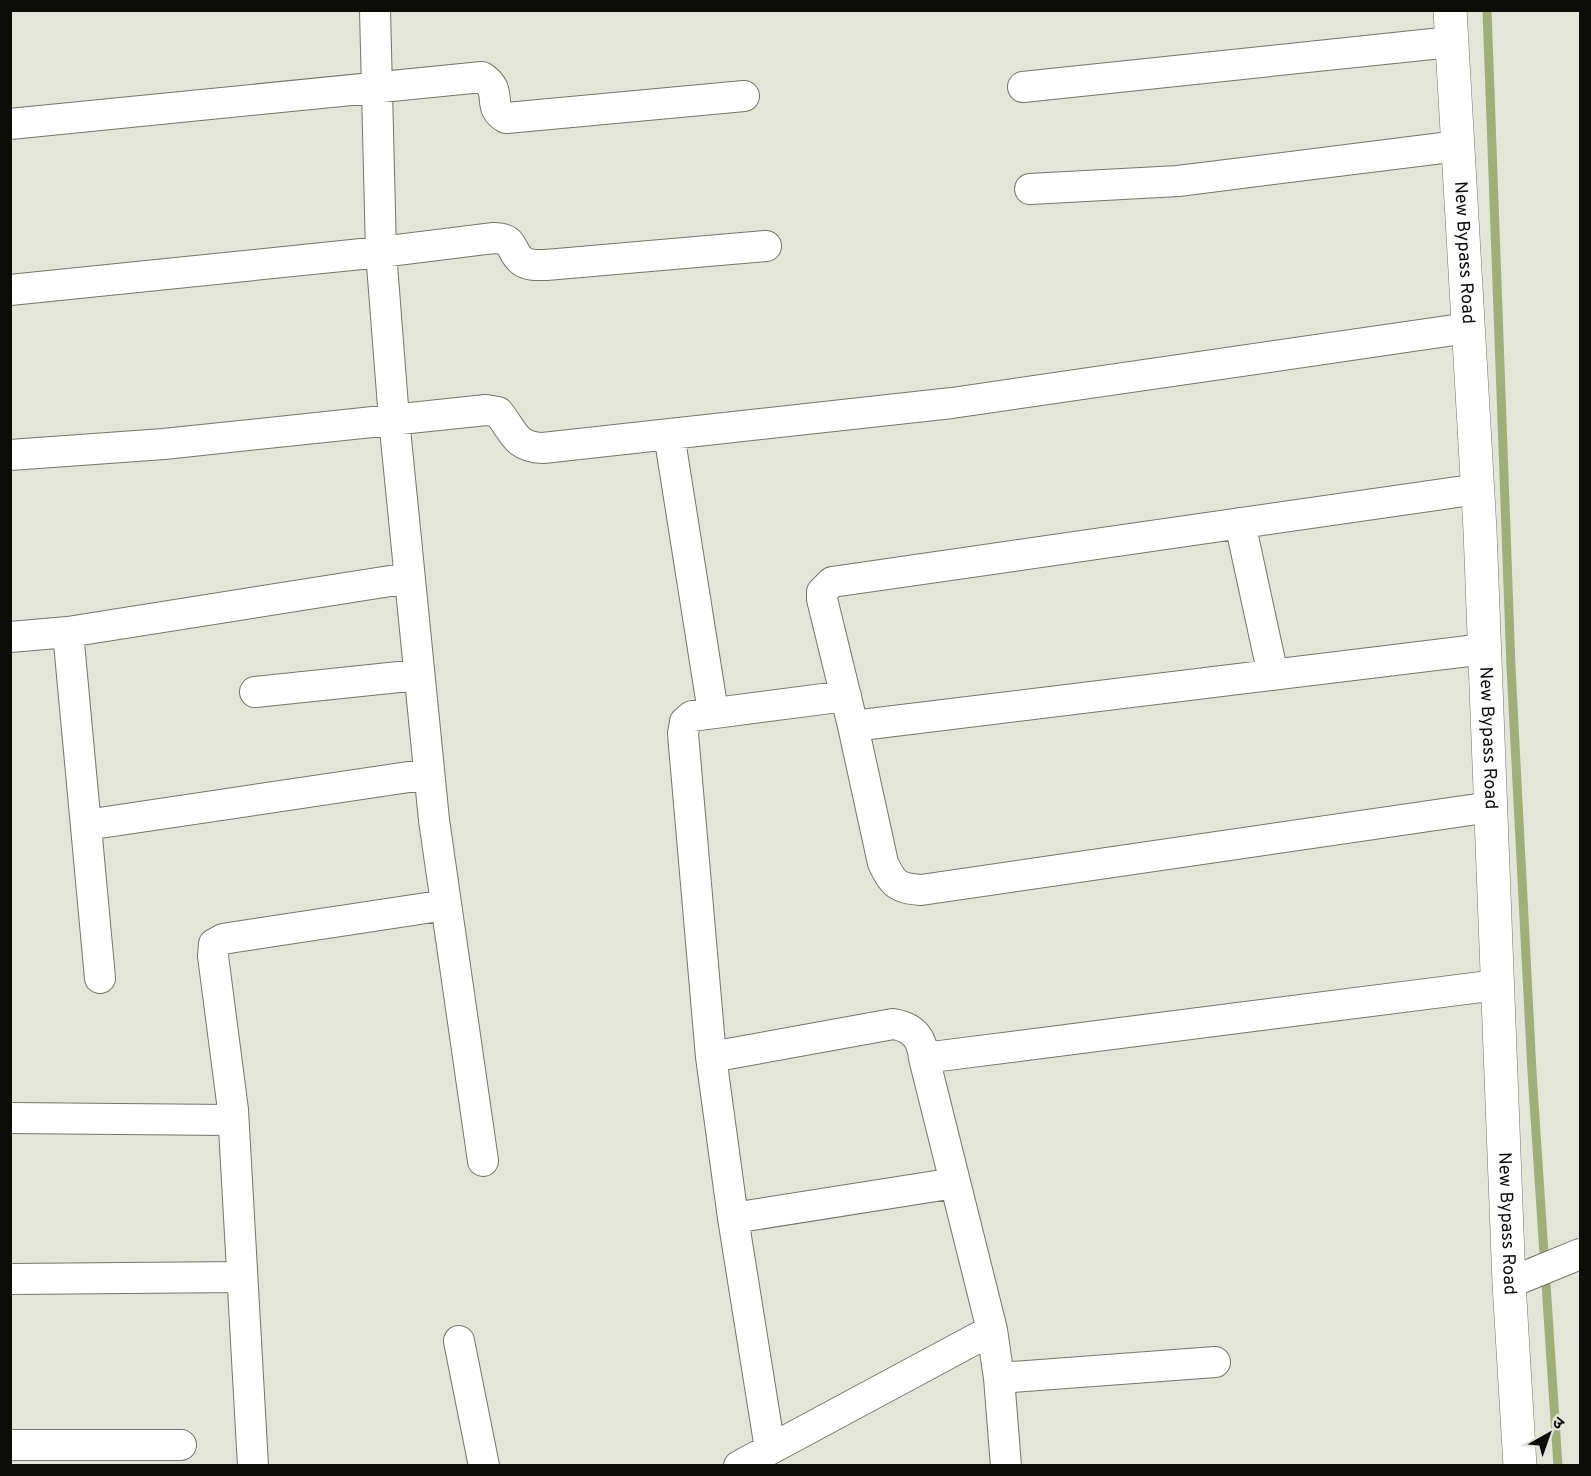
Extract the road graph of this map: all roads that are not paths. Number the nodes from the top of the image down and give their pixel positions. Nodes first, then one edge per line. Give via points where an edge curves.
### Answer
1 (375, 10) edge
2 (1450, 26) edge
3 (1023, 87) dead end
4 (378, 88) junction
5 (744, 96) dead end
6 (10, 124) edge
7 (1458, 146) junction
8 (1030, 189) dead end
9 (766, 246) dead end
10 (381, 252) junction
11 (10, 290) edge
12 (1468, 328) junction
13 (394, 419) junction
14 (669, 434) junction
15 (10, 455) edge
16 (1478, 489) junction
17 (1240, 523) junction
18 (409, 578) junction
19 (68, 632) junction
20 (10, 637) edge
21 (1485, 649) junction
22 (418, 675) junction
23 (1273, 675) junction
24 (255, 692) dead end
25 (846, 696) junction
26 (713, 712) junction
27 (854, 726) junction
28 (429, 774) junction
29 (1491, 807) junction
30 (86, 825) junction
31 (446, 905) junction
32 (100, 978) dead end
33 (1497, 985) junction
34 (711, 1057) junction
35 (924, 1058) junction
36 (233, 1110) junction
37 (10, 1118) edge
38 (483, 1161) dead end
39 (955, 1183) junction
40 (732, 1218) junction
41 (1574, 1256) edge
42 (241, 1277) junction
43 (1523, 1277) junction
44 (10, 1279) edge
45 (992, 1330) junction
46 (459, 1341) dead end
47 (1215, 1362) dead end
48 (999, 1378) junction
49 (10, 1445) edge
50 (181, 1445) dead end
51 (770, 1449) junction
52 (253, 1466) edge
53 (484, 1466) edge
54 (739, 1466) edge
55 (1006, 1466) edge
56 (1520, 1466) edge

1 - 4 street
2 - 3 street
2 - 7 main road, New Bypass Road
4 - 5 street via 482,77 495,90 495,106 506,118
4 - 6 street
4 - 10 street
7 - 8 street via 1178,181
7 - 12 main road, New Bypass Road
9 - 10 street via 546,266 521,261 512,244 503,238
10 - 11 street
10 - 13 street
12 - 14 street via 952,403
12 - 16 main road, New Bypass Road
13 - 14 street via 498,412 512,434 532,447
13 - 15 street via 164,444
13 - 18 street
14 - 26 street
16 - 17 street
16 - 21 main road, New Bypass Road
17 - 23 street
17 - 25 street via 832,582 822,592 822,599
18 - 19 street
18 - 22 street
19 - 20 street
19 - 30 street
21 - 23 street
21 - 29 main road, New Bypass Road
22 - 24 street
22 - 28 street
23 - 27 street
25 - 26 street
25 - 27 street
26 - 34 street via 692,716 685,723 683,734
27 - 29 street via 883,863 890,878 901,888 921,890
28 - 30 street
28 - 31 street
29 - 33 main road, New Bypass Road
30 - 32 street
31 - 36 street via 223,939 214,944
31 - 38 street
33 - 35 street
33 - 43 main road, New Bypass Road
34 - 35 street via 892,1024 915,1032
34 - 40 street
35 - 39 street
36 - 37 street via 228,1120 219,1121
36 - 42 street
39 - 40 street
39 - 45 street
40 - 51 street
41 - 43 street
42 - 44 street
42 - 52 street
43 - 56 main road, New Bypass Road
45 - 48 street
45 - 51 street
46 - 53 street
47 - 48 street
48 - 55 street
49 - 50 street
51 - 54 street

